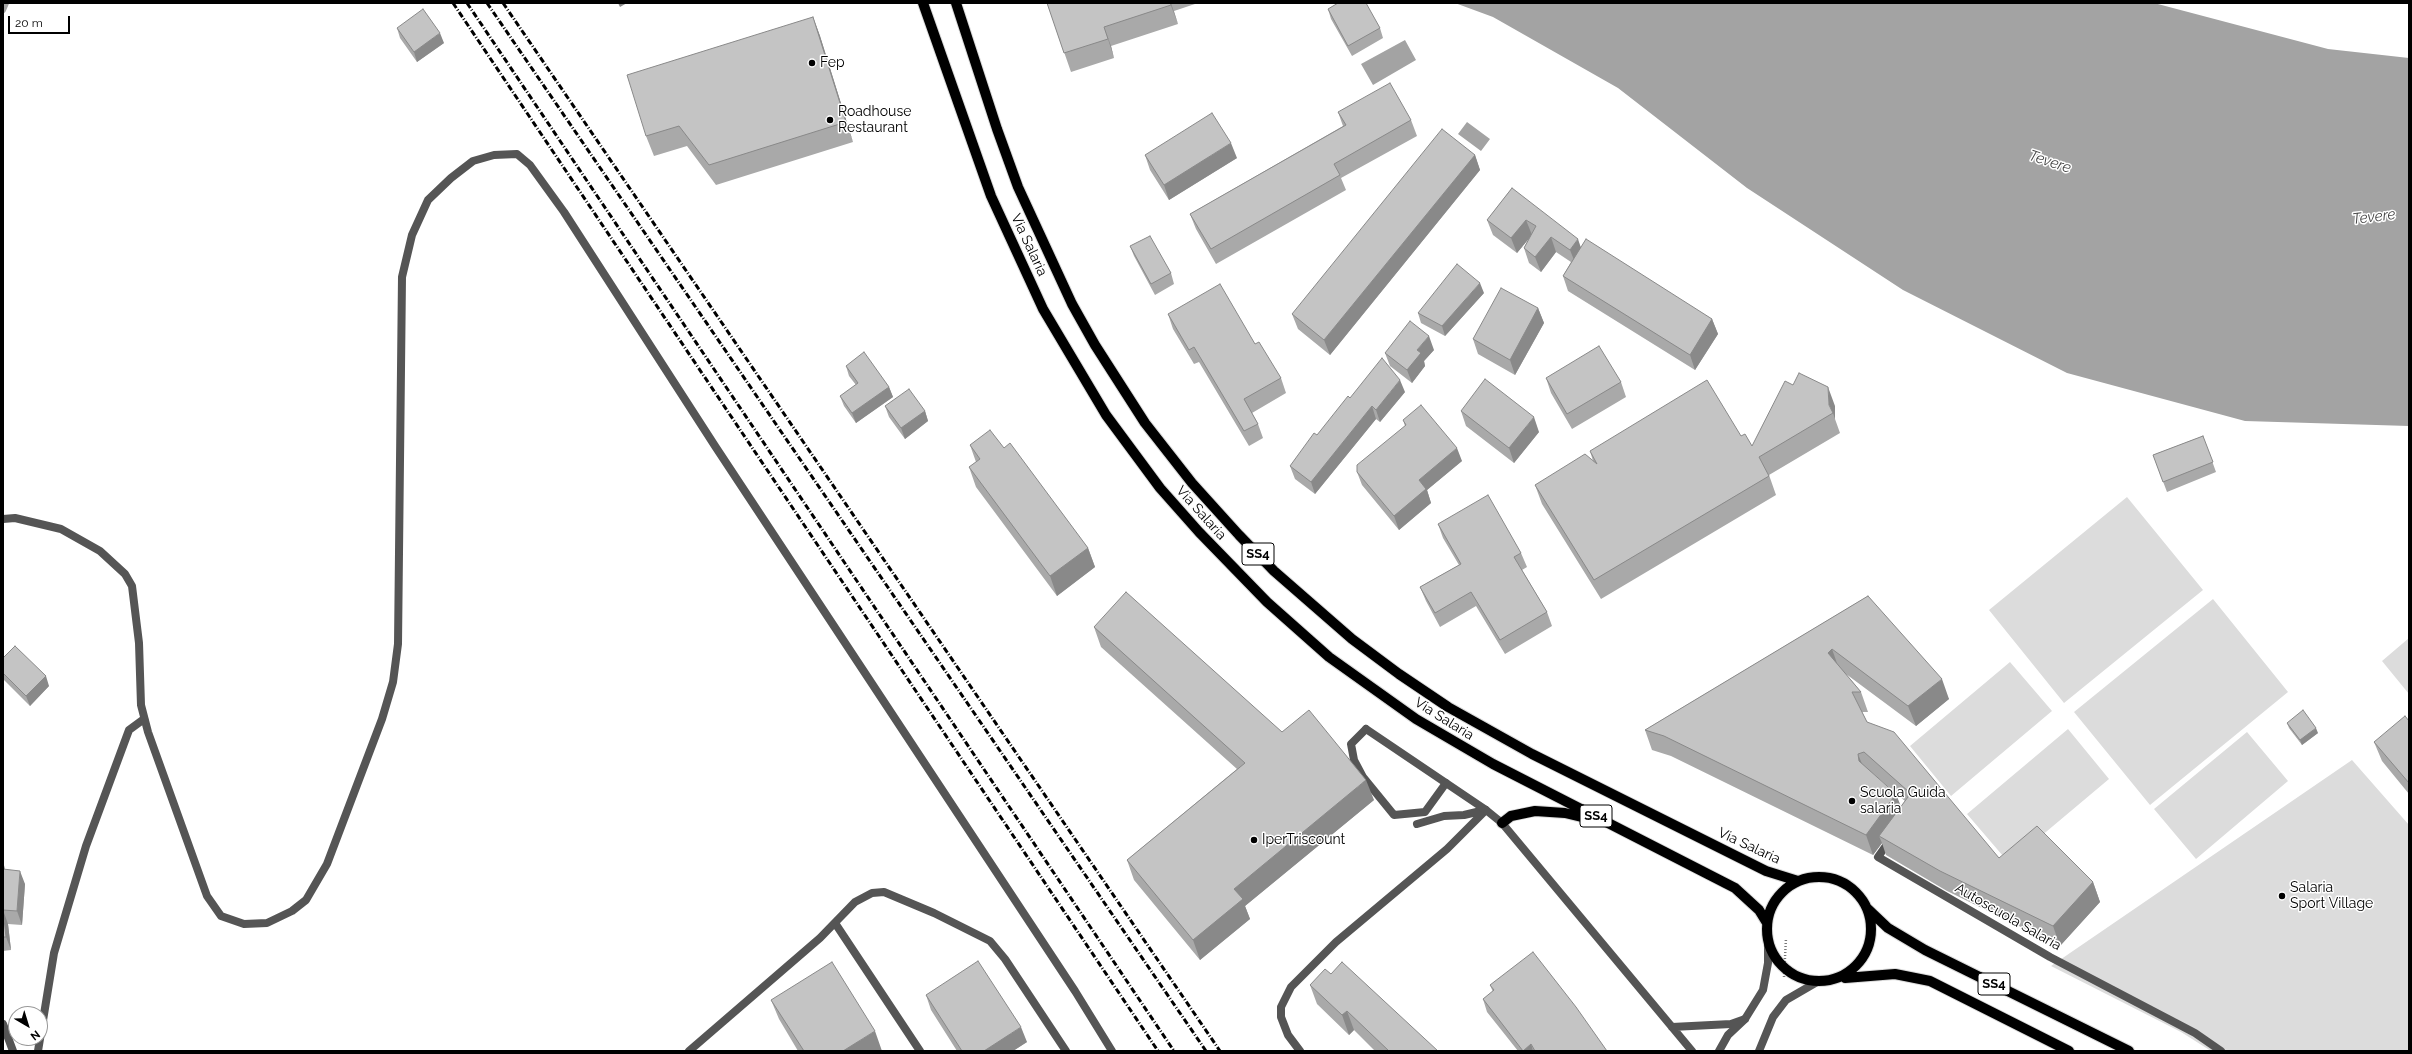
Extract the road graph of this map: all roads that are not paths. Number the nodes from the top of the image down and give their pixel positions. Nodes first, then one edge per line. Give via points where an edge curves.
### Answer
1 (923, 3) edge
2 (956, 3) edge
3 (3, 519) edge
4 (144, 719) junction
5 (1446, 783) junction
6 (1486, 810) junction
7 (1425, 812) junction
8 (1610, 823) junction
9 (1502, 824) junction
10 (1897, 832) edge
11 (1798, 882) junction
12 (1865, 907) junction
13 (835, 923) junction
14 (1767, 923) junction
15 (1768, 941) junction
16 (1835, 979) junction
17 (1817, 982) junction
18 (1745, 1019) junction
19 (3, 1024) edge
20 (1672, 1028) junction
21 (13, 1051) edge
22 (38, 1051) edge
23 (689, 1051) edge
24 (920, 1051) edge
25 (1066, 1051) edge
26 (1112, 1051) edge
27 (1300, 1051) edge
28 (1692, 1051) edge
29 (1718, 1051) edge
30 (1758, 1051) edge
31 (2069, 1051) edge
32 (2129, 1051) edge
33 (2221, 1051) edge

1 - 8 main road, Via Salaria / SS4 via 991,196 1032,286 1089,390 1160,488 1198,532 1267,602 1329,657 1416,719 1493,764
2 - 11 main road, Via Salaria / SS4 via 1018,187 1072,304 1145,423 1192,483 1239,535 1274,571 1352,638 1448,707 1532,754 1707,842 1766,871
3 - 4 street via 15,518 61,529 100,551 126,574 132,586
4 - 22 street via 129,730 86,846 54,953
4 - 26 street via 207,896 221,916 244,924 267,923 292,911 306,900 327,864 382,719 392,682 398,644 402,277 412,235 428,200 473,161 494,155 517,154 530,165 564,212 715,446 1071,984
5 - 6 street
5 - 7 street
5 - 7 street via 1366,729 1351,744 1354,760 1363,777 1394,815
6 - 7 street via 1444,816 1417,824
6 - 9 street
6 - 27 street via 1447,849 1336,942 1291,987 1281,1006 1281,1017 1288,1034
8 - 9 main road via 1565,813 1535,811 1511,816
8 - 14 main road, Via Salaria / SS4 via 1734,888 1759,910
9 - 20 street
10 - 33 street, Autoscuola Salaria via 1878,857 2050,957 2195,1034
11 - 12 main road via 1813,877 1831,878 1848,886 1861,898
11 - 14 main road via 1784,891 1772,906
12 - 16 main road via 1871,920 1871,939 1864,957 1852,970
12 - 32 main road, SS4 via 1888,928 1925,950
13 - 23 street
13 - 24 street
13 - 25 street via 855,902 872,894 884,892 983,936 1005,959
14 - 15 main road
15 - 17 main road via 1784,972
15 - 18 street via 1768,964 1763,990
16 - 17 main road
16 - 31 main road, SS4 via 1875,974 1916,977 1947,989
17 - 30 street via 1786,1000 1773,1017
18 - 20 street via 1731,1024
18 - 29 street via 1728,1034
19 - 21 street
20 - 28 street

